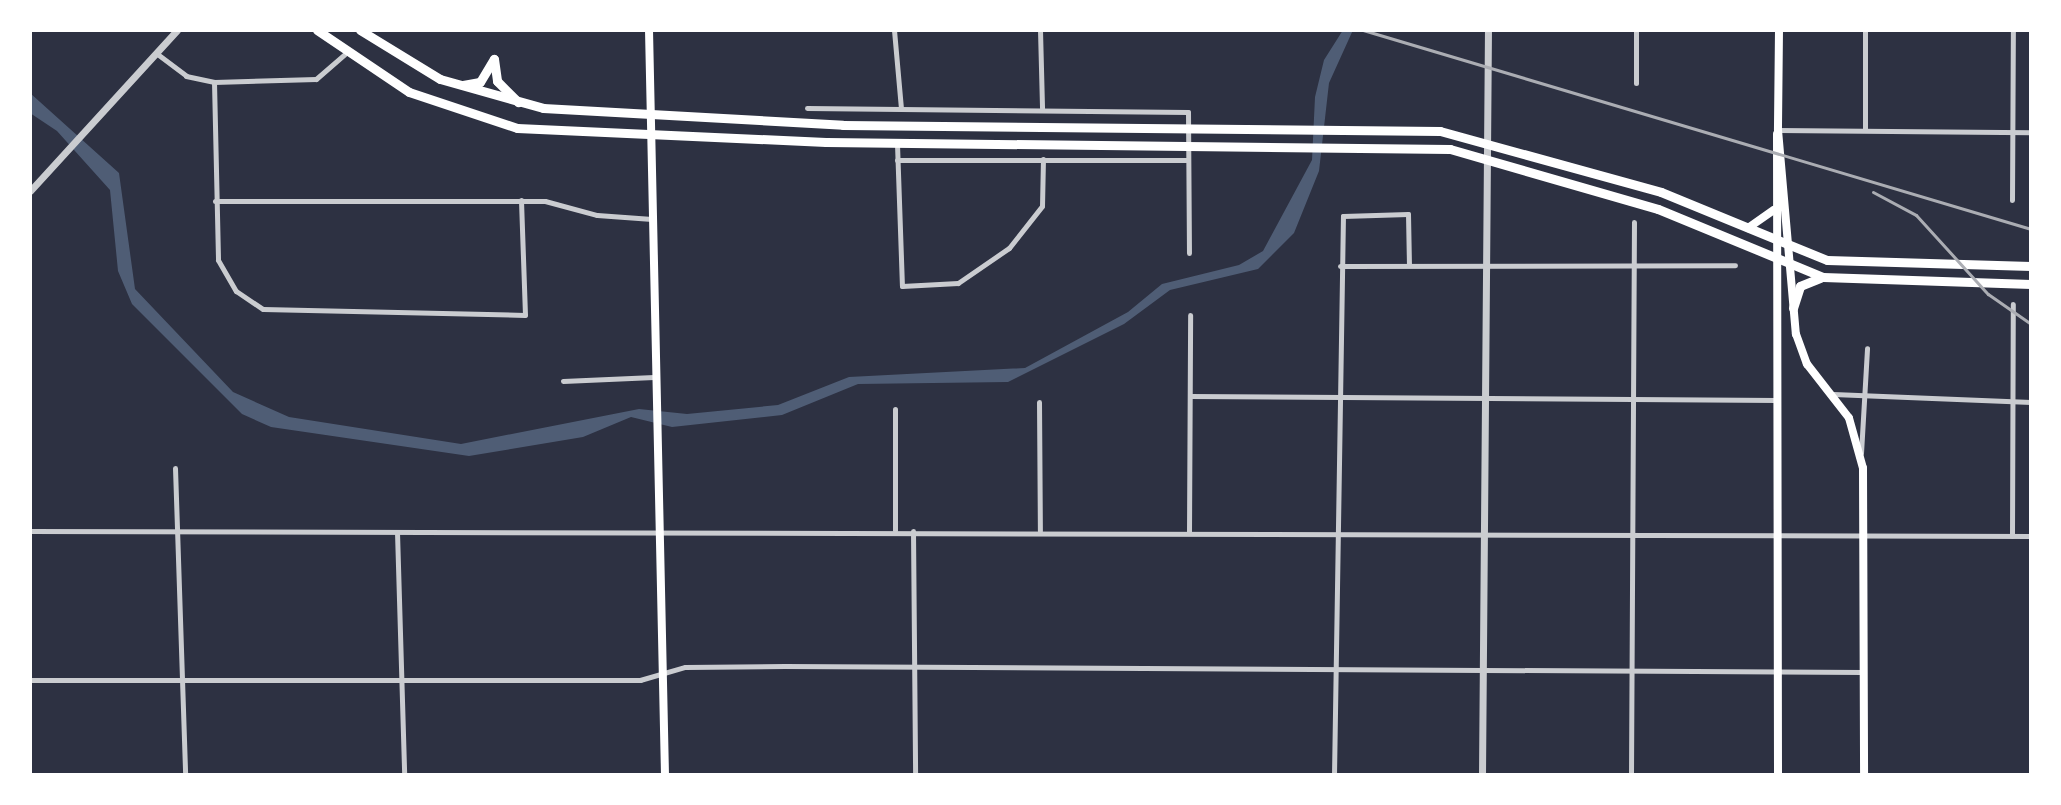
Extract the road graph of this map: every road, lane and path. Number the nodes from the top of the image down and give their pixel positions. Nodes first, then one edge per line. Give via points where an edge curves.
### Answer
1 (177, 30) edge
2 (317, 30) edge
3 (360, 30) edge
4 (649, 30) edge
5 (894, 30) edge
6 (1040, 30) edge
7 (1488, 30) edge
8 (1636, 30) edge
9 (1779, 30) edge
10 (1865, 30) edge
11 (2013, 30) edge
12 (156, 53) junction
13 (345, 54) junction
14 (214, 82) junction
15 (1636, 83) dead end
16 (456, 85) junction
17 (521, 104) junction
18 (807, 108) dead end
19 (901, 108) junction
20 (1042, 109) junction
21 (650, 111) junction
22 (1188, 127) junction
23 (651, 130) junction
24 (1778, 130) junction
25 (1865, 130) junction
26 (2012, 132) junction
27 (2031, 132) edge
28 (1486, 140) junction
29 (897, 143) junction
30 (1187, 144) junction
31 (1486, 156) junction
32 (1043, 159) junction
33 (897, 160) junction
34 (1187, 160) junction
35 (30, 191) edge
36 (521, 200) junction
37 (2012, 200) dead end
38 (215, 201) junction
39 (1774, 209) junction
40 (652, 219) junction
41 (1634, 222) dead end
42 (1748, 228) junction
43 (1775, 240) junction
44 (1789, 246) junction
45 (1189, 253) dead end
46 (1776, 259) junction
47 (1409, 265) junction
48 (1634, 265) junction
49 (1735, 265) dead end
50 (1790, 265) junction
51 (1340, 266) junction
52 (1486, 266) junction
53 (2031, 266) edge
54 (1823, 277) junction
55 (2031, 284) edge
56 (2013, 304) dead end
57 (1793, 308) junction
58 (1190, 315) dead end
59 (1867, 348) dead end
60 (654, 377) junction
61 (563, 381) dead end
62 (1833, 394) junction
63 (1190, 396) junction
64 (1338, 397) junction
65 (1485, 399) junction
66 (1634, 400) junction
67 (1777, 400) junction
68 (1867, 401) junction
69 (1039, 402) dead end
70 (2012, 402) junction
71 (2031, 402) edge
72 (895, 409) dead end
73 (1861, 454) junction
74 (175, 468) dead end
75 (659, 529) junction
76 (895, 530) junction
77 (30, 531) edge
78 (176, 531) junction
79 (913, 531) junction
80 (1040, 531) junction
81 (397, 532) junction
82 (1189, 533) junction
83 (1338, 533) junction
84 (1484, 534) junction
85 (1633, 535) junction
86 (1777, 535) junction
87 (1864, 535) junction
88 (2012, 536) junction
89 (2031, 536) edge
90 (914, 666) junction
91 (1336, 670) junction
92 (1483, 671) junction
93 (1632, 671) junction
94 (1778, 672) junction
95 (1864, 672) junction
96 (662, 673) junction
97 (401, 679) junction
98 (30, 680) edge
99 (184, 680) junction
100 (185, 775) edge
101 (404, 775) edge
102 (665, 775) edge
103 (915, 775) edge
104 (1334, 775) edge
105 (1482, 775) edge
106 (1631, 775) edge
107 (1778, 775) edge
108 (1864, 775) edge

1 - 12 street
2 - 13 main road
3 - 16 main road
4 - 21 main road
5 - 19 street
6 - 20 street
7 - 28 street
8 - 15 street
9 - 24 main road
10 - 25 street
11 - 26 street
12 - 14 street via 186,76
12 - 35 street
13 - 14 street via 316,79
13 - 23 main road via 480,121
14 - 38 street
16 - 17 main road
16 - 17 main road via 480,82 494,59 502,90
17 - 21 main road
18 - 19 street
19 - 20 street
20 - 22 street via 1188,112
21 - 22 main road via 843,125
21 - 23 main road
22 - 28 main road via 1343,129
22 - 30 street
23 - 29 main road
23 - 40 main road
24 - 25 street
24 - 39 main road
24 - 44 main road
25 - 26 street
26 - 27 street
26 - 37 street
28 - 31 street
28 - 42 main road via 1661,192
29 - 30 main road
29 - 33 street
30 - 31 main road
30 - 34 street
31 - 46 main road via 1673,214
31 - 52 street
32 - 33 street
32 - 33 street via 1042,206 1009,248 958,283 902,286
32 - 34 street
34 - 45 street
36 - 38 street
36 - 38 street via 525,315 275,313 250,303 218,260
36 - 40 street
39 - 42 main road
39 - 43 main road
40 - 60 main road
41 - 48 street
42 - 43 main road
43 - 44 main road
43 - 46 main road
44 - 50 main road
44 - 53 main road via 1857,265
46 - 50 main road
46 - 67 main road
47 - 51 street
47 - 51 street via 1408,214 1357,213 1339,222
47 - 52 street
48 - 49 street
48 - 52 street
48 - 66 street
50 - 54 main road
50 - 57 main road
51 - 64 street
52 - 65 street
54 - 55 main road
54 - 57 main road via 1800,286
56 - 70 street
57 - 62 main road via 1803,356
58 - 63 street
59 - 68 street
60 - 61 street
60 - 75 main road
62 - 68 street
62 - 73 main road
63 - 64 street
63 - 82 street
64 - 65 street
64 - 83 street
65 - 66 street
65 - 84 street
66 - 67 street
66 - 85 street
67 - 86 main road
68 - 70 street
68 - 73 street
69 - 80 street
70 - 71 street
70 - 88 street
72 - 76 street
73 - 87 main road
74 - 78 street
75 - 76 street
75 - 81 street
75 - 96 main road
76 - 79 street
77 - 78 street
78 - 81 street
78 - 99 street
79 - 80 street
79 - 90 street
80 - 82 street
81 - 97 street
82 - 83 street
83 - 84 street
83 - 91 street
84 - 85 street
84 - 92 street
85 - 86 street
85 - 93 street
86 - 87 street
86 - 94 main road
87 - 88 street
87 - 95 main road
88 - 89 street
90 - 91 street
90 - 96 street via 685,667
90 - 103 street
91 - 92 street
91 - 104 street
92 - 93 street
92 - 105 street
93 - 94 street
93 - 106 street
94 - 95 street
94 - 107 main road
95 - 108 main road
96 - 97 street via 640,680
96 - 102 main road
97 - 99 street
97 - 101 street
98 - 99 street
99 - 100 street

